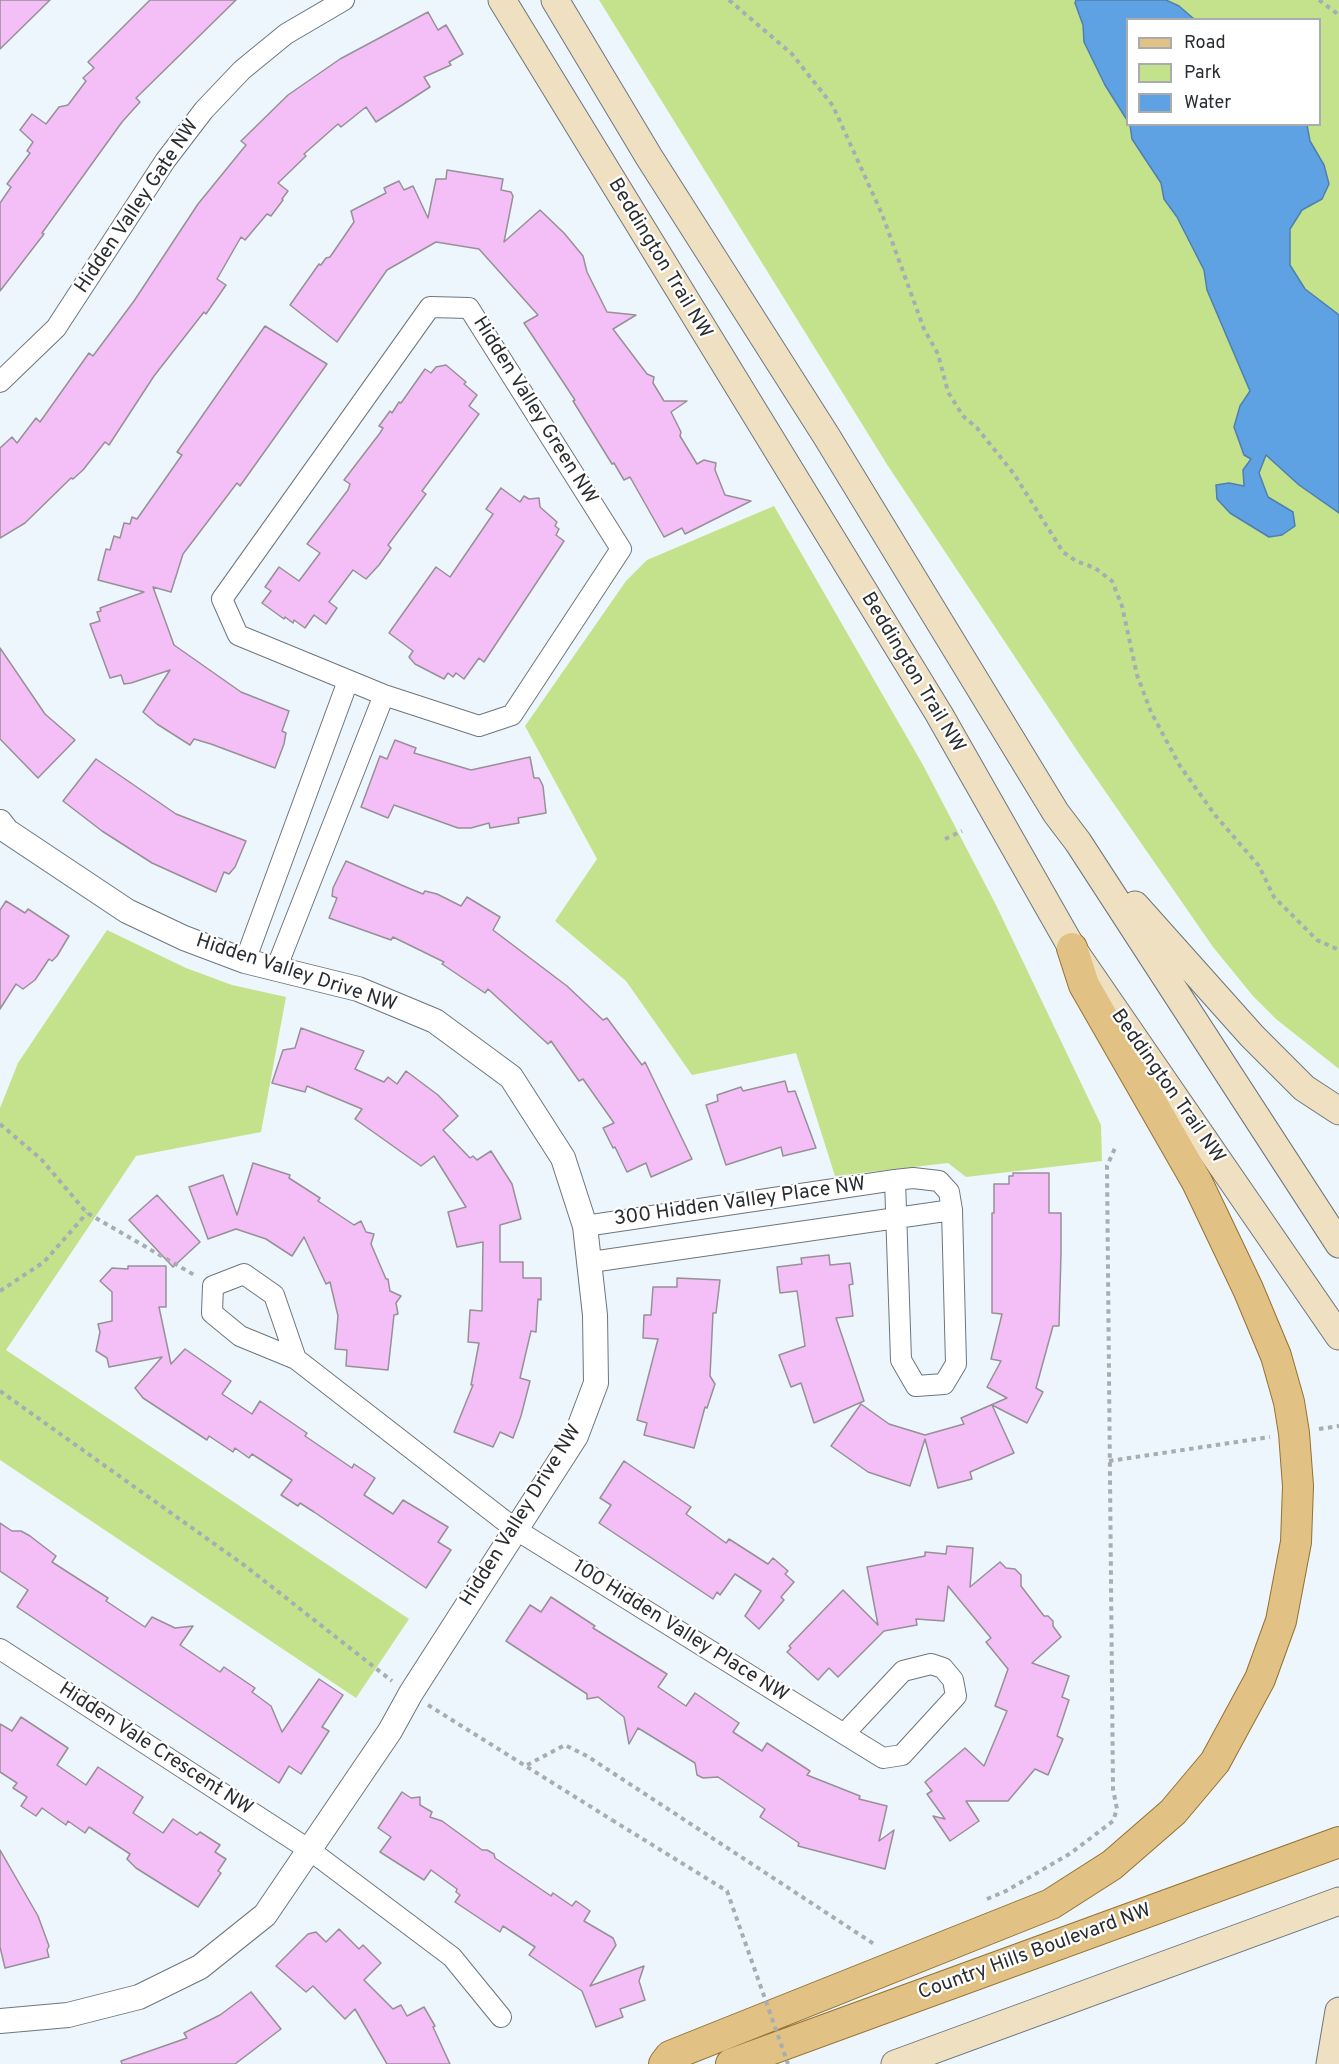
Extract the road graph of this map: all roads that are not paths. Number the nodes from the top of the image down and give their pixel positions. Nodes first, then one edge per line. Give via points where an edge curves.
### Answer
1 (344, 0) edge
2 (502, 0) edge
3 (555, 0) edge
4 (0, 382) edge
5 (348, 681) junction
6 (384, 694) junction
7 (2, 831) edge
8 (1078, 842) junction
9 (1072, 948) junction
10 (245, 961) junction
11 (276, 969) junction
12 (1339, 1111) edge
13 (896, 1180) junction
14 (952, 1210) junction
15 (898, 1217) junction
16 (585, 1226) junction
17 (1339, 1244) edge
18 (591, 1262) junction
19 (1339, 1336) edge
20 (296, 1359) junction
21 (515, 1529) junction
22 (0, 1649) edge
23 (844, 1734) junction
24 (1337, 1843) edge
25 (311, 1851) junction
26 (1339, 1901) edge
27 (1339, 2011) edge
28 (501, 2017) dead end
29 (0, 2020) edge
30 (664, 2064) edge
31 (731, 2064) edge
32 (895, 2064) edge
33 (1330, 2064) edge

1 - 4 street, Hidden Valley Gate NW via 286,34 242,70 204,110 165,160 56,328
2 - 9 main road, Beddington Trail NW via 939,714
3 - 8 main road via 1056,813
5 - 6 street, Hidden Valley Green NW
5 - 6 street, Hidden Valley Green NW via 238,635 222,599 430,307 469,308 621,549 512,715 479,726
5 - 10 street
6 - 11 street
7 - 10 street, Hidden Valley Drive NW via 127,911
8 - 12 main road via 1252,1036 1304,1088
8 - 17 main road
9 - 19 main road, Beddington Trail NW
9 - 30 main road via 1084,985 1197,1182 1276,1356 1294,1433 1298,1486 1296,1542 1281,1621 1260,1679 1215,1762 1173,1812 1112,1865 1051,1904 670,2056
10 - 11 street, Hidden Valley Drive NW
11 - 16 street, Hidden Valley Drive NW via 358,990 435,1021 511,1077 563,1158
13 - 14 street, 300 Hidden Valley Place NW via 939,1181 949,1192
13 - 15 street, 300 Hidden Valley Place NW
13 - 16 street, 300 Hidden Valley Place NW
14 - 15 street, 300 Hidden Valley Place NW
14 - 15 street, 300 Hidden Valley Place NW via 956,1364 944,1384 916,1386 901,1360
15 - 18 street, 300 Hidden Valley Place NW
16 - 18 street, Hidden Valley Drive NW
18 - 21 street, Hidden Valley Drive NW via 596,1383 576,1436
20 - 20 street, 100 Hidden Valley Place NW via 274,1295 244,1274 213,1286 212,1313 240,1336
20 - 21 street, 100 Hidden Valley Place NW
21 - 23 street, 100 Hidden Valley Place NW
21 - 25 street, Hidden Valley Drive NW
22 - 25 street, Hidden Vale Crescent NW
23 - 23 street, 100 Hidden Valley Place NW via 883,1758 902,1755 956,1696 953,1680 943,1668 931,1664 903,1671
24 - 31 main road, Country Hills Boulevard NW
25 - 28 street, Hidden Vale Crescent NW via 452,1957
25 - 29 street, Hidden Valley Drive NW via 265,1915 200,1967 139,1997 68,2015
26 - 32 main road
27 - 33 main road

